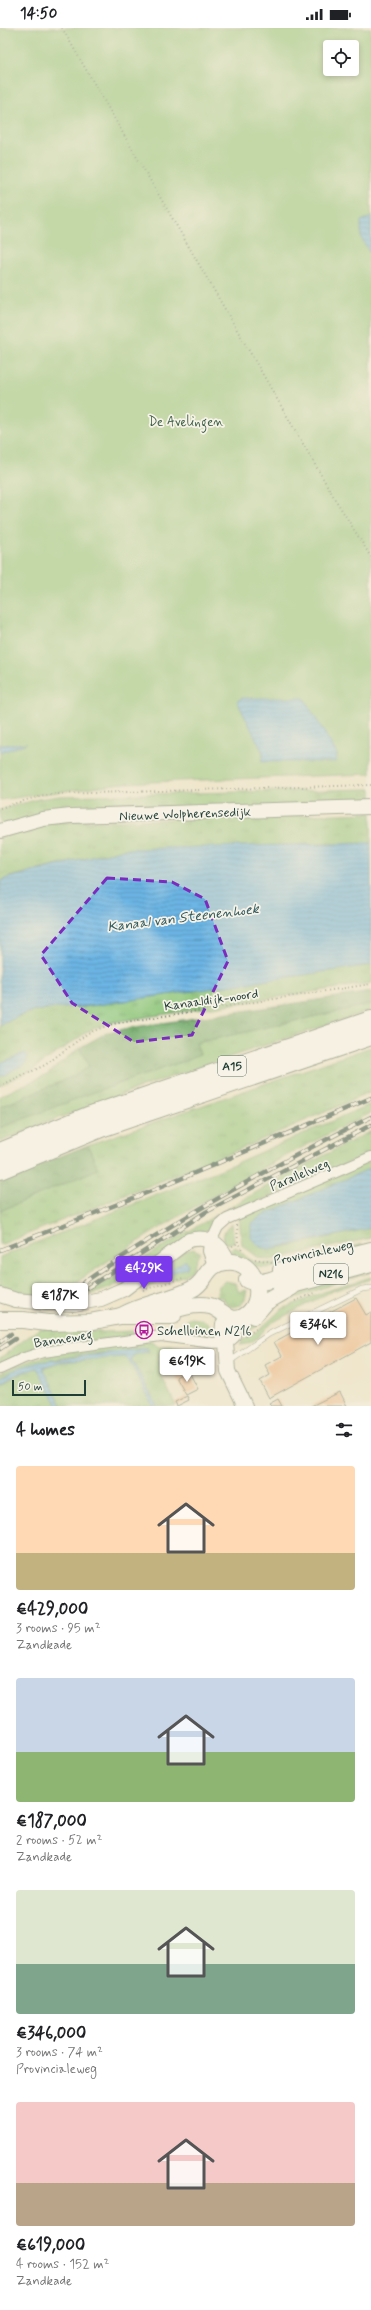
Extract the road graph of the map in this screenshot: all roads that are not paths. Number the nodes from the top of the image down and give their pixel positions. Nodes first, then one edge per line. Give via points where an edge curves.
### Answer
1 (371, 807) edge
2 (0, 831) edge
3 (371, 1020) edge
4 (371, 1036) edge
5 (0, 1152) edge
6 (371, 1157) edge
7 (0, 1170) edge
8 (211, 1242) junction
9 (371, 1250) edge
10 (371, 1264) edge
11 (220, 1266) junction
12 (371, 1288) edge
13 (257, 1290) junction
14 (0, 1294) edge
15 (206, 1309) junction
16 (121, 1316) junction
17 (0, 1320) edge
18 (234, 1326) junction
19 (226, 1342) junction
20 (227, 1364) junction
21 (0, 1369) edge
22 (245, 1406) edge

1 - 2 street, Nieuwe Wolpherensedijk via 71,816 43,819
3 - 5 highway, A15 via 88,1116
4 - 7 highway, A15 via 107,1126
6 - 8 street, Parallelweg via 227,1218 218,1227
8 - 11 street via 223,1249
8 - 14 street, bridge via 202,1239 189,1240 124,1289 101,1299 74,1304 47,1303 16,1300
9 - 13 main road, Provincialeweg / N216 via 283,1270
10 - 13 main road, Provincialeweg / N216 via 316,1278 291,1295
11 - 13 main road via 241,1265
11 - 15 main road via 205,1290
11 - 16 main road via 206,1273 192,1289 136,1307
12 - 20 lane via 362,1289 270,1334
13 - 18 main road, N216 via 250,1320
15 - 16 main road via 173,1316
15 - 18 main road
16 - 17 main road, bridge via 89,1322
18 - 19 street via 222,1335
19 - 20 street
19 - 21 street, Banneweg via 207,1343 160,1336 43,1352
20 - 22 street via 230,1377

